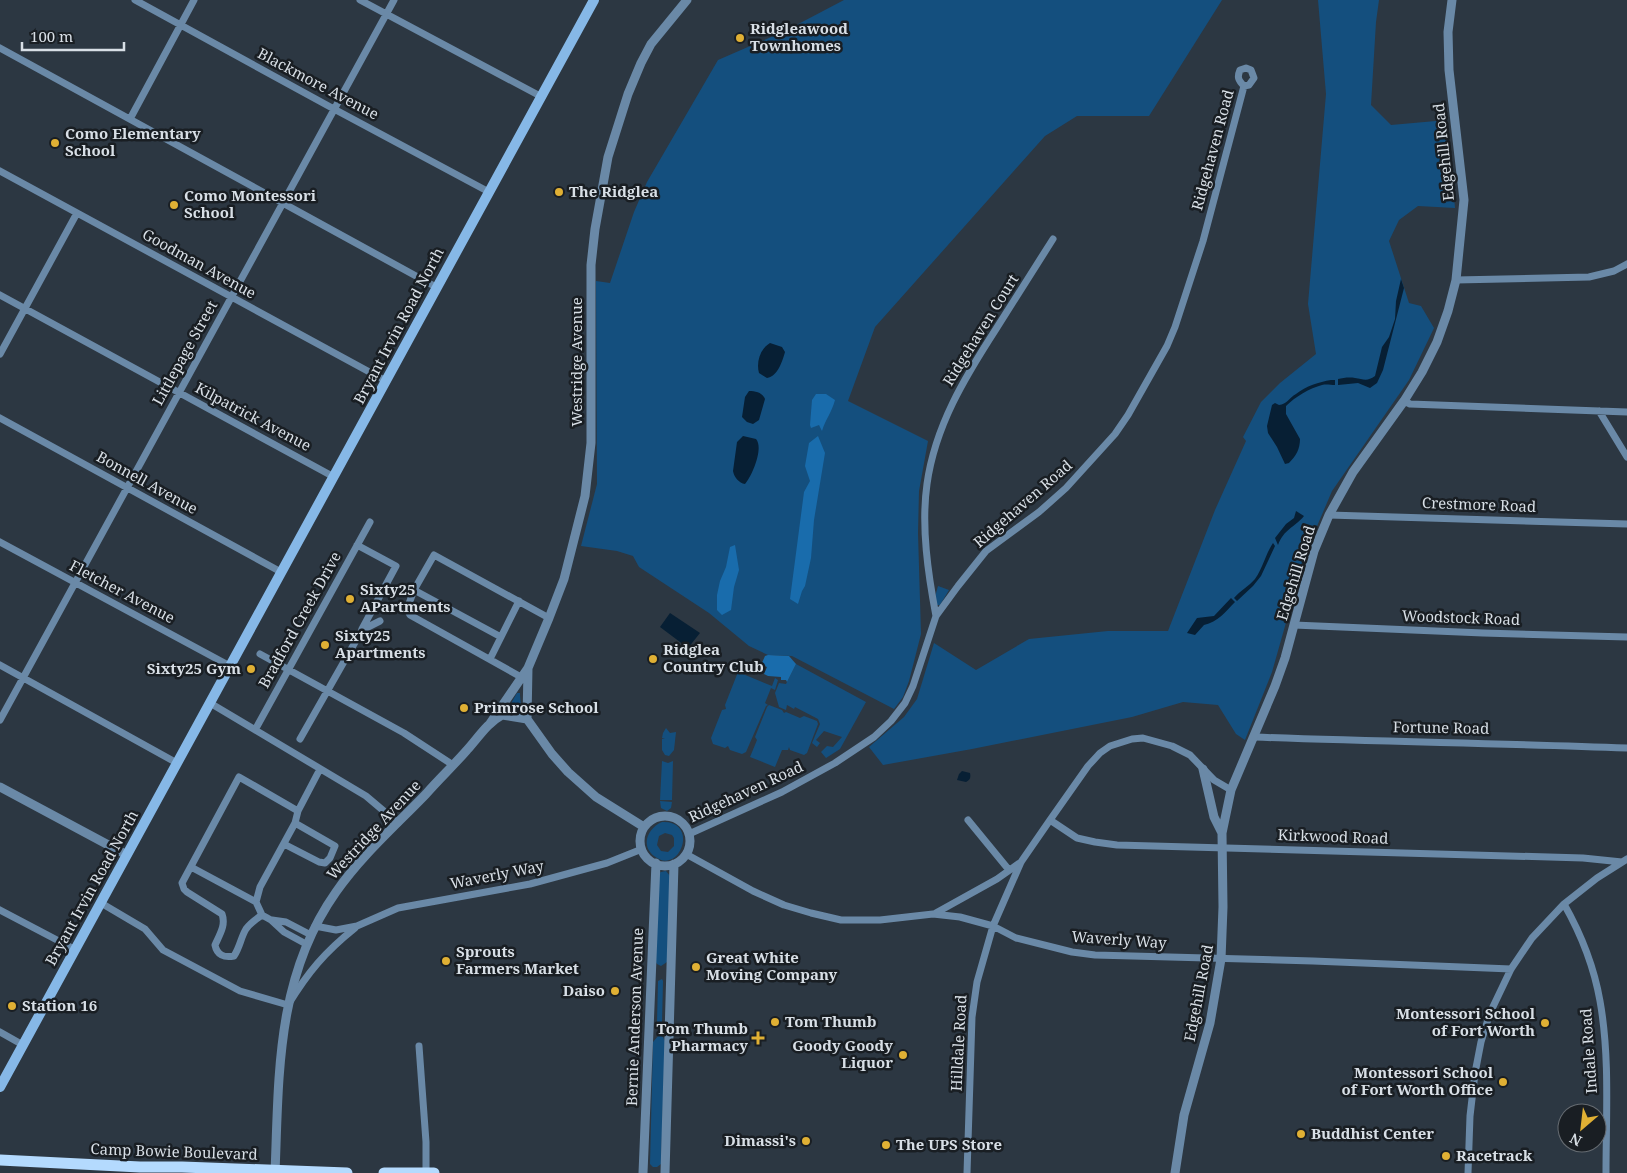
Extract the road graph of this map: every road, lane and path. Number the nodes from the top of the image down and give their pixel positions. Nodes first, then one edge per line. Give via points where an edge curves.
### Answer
1 (134, 0) edge
2 (194, 0) edge
3 (360, 0) edge
4 (394, 0) edge
5 (687, 0) edge
6 (1452, 0) edge
7 (592, 1) edge
8 (386, 14) junction
9 (180, 25) junction
10 (0, 48) edge
11 (1244, 86) dead end
12 (542, 97) junction
13 (334, 109) junction
14 (130, 119) junction
15 (0, 171) edge
16 (489, 192) junction
17 (283, 203) junction
18 (77, 213) junction
19 (1053, 239) dead end
20 (1627, 264) edge
21 (1456, 280) junction
22 (436, 287) junction
23 (0, 295) edge
24 (231, 297) junction
25 (24, 309) junction
26 (0, 354) edge
27 (386, 381) junction
28 (179, 393) junction
29 (1404, 401) junction
30 (1599, 411) junction
31 (1627, 412) edge
32 (0, 418) edge
33 (1627, 457) edge
34 (334, 477) junction
35 (127, 488) junction
36 (1330, 515) junction
37 (370, 522) dead end
38 (1627, 524) edge
39 (0, 542) edge
40 (357, 545) junction
41 (281, 572) junction
42 (75, 583) junction
43 (414, 590) junction
44 (519, 601) junction
45 (936, 616) junction
46 (549, 618) junction
47 (380, 621) dead end
48 (1294, 625) junction
49 (362, 630) junction
50 (501, 637) junction
51 (1627, 637) edge
52 (260, 654) dead end
53 (490, 659) junction
54 (0, 665) edge
55 (230, 666) junction
56 (528, 668) junction
57 (289, 670) junction
58 (521, 677) junction
59 (23, 678) junction
60 (328, 690) junction
61 (210, 703) junction
62 (527, 719) junction
63 (0, 720) edge
64 (489, 725) junction
65 (255, 730) junction
66 (1254, 737) junction
67 (300, 739) dead end
68 (1627, 748) edge
69 (177, 763) junction
70 (453, 765) junction
71 (320, 769) junction
72 (1203, 769) junction
73 (0, 787) edge
74 (1231, 790) junction
75 (298, 811) junction
76 (968, 820) dead end
77 (1050, 820) junction
78 (295, 823) junction
79 (398, 823) junction
80 (644, 827) junction
81 (1222, 833) junction
82 (689, 834) junction
83 (284, 844) junction
84 (1223, 848) junction
85 (642, 849) junction
86 (686, 854) junction
87 (127, 855) junction
88 (1625, 860) edge
89 (1021, 862) junction
90 (656, 863) junction
91 (674, 864) junction
92 (191, 867) junction
93 (1009, 870) junction
94 (256, 902) junction
95 (100, 904) junction
96 (1564, 904) junction
97 (0, 910) edge
98 (933, 914) junction
99 (262, 915) junction
100 (271, 920) junction
101 (357, 926) junction
102 (993, 926) junction
103 (313, 930) junction
104 (306, 944) junction
105 (76, 950) junction
106 (1222, 959) junction
107 (1511, 970) junction
108 (288, 1005) junction
109 (0, 1032) edge
110 (23, 1045) junction
111 (418, 1046) dead end
112 (0, 1087) edge
113 (0, 1160) edge
114 (140, 1170) edge
115 (275, 1172) edge
116 (347, 1173) edge
117 (384, 1173) edge
118 (426, 1173) edge
119 (434, 1173) edge
120 (643, 1173) edge
121 (665, 1173) edge
122 (967, 1173) edge
123 (1175, 1173) edge
124 (1468, 1173) edge
125 (1606, 1173) edge

1 - 9 street, Blackmore Avenue
2 - 9 street
3 - 8 street
4 - 8 street, Littlepage Street
5 - 46 street, Westridge Avenue via 651,44 641,63 608,157 591,265 591,443 585,496 564,579
6 - 21 street, Edgehill Road via 1448,32 1449,70 1464,200
7 - 12 main road, Bryant Irvin Road North
8 - 12 street
8 - 13 street, Littlepage Street
9 - 13 street, Blackmore Avenue
9 - 14 street
10 - 14 street
11 - 45 street, Ridgehaven Road via 1203,241 1175,327 1128,415 1100,452 1066,488 986,551
12 - 16 main road, Bryant Irvin Road North
13 - 16 street, Blackmore Avenue
13 - 17 street, Littlepage Street
14 - 17 street
15 - 18 street, Goodman Avenue
16 - 22 main road, Bryant Irvin Road North
17 - 22 street
17 - 24 street, Littlepage Street
18 - 24 street, Goodman Avenue
18 - 25 street
19 - 45 street, Ridgehaven Court via 970,369 935,448 924,519
20 - 21 street via 1614,271 1588,277
21 - 29 street, Edgehill Road via 1436,342
22 - 27 main road, Bryant Irvin Road North
23 - 25 street, Kilpatrick Avenue
24 - 27 street, Goodman Avenue
24 - 28 street, Littlepage Street
25 - 26 street
25 - 28 street, Kilpatrick Avenue
27 - 34 main road, Bryant Irvin Road North
28 - 34 street, Kilpatrick Avenue
28 - 35 street, Littlepage Street
29 - 30 street via 1410,404
29 - 36 street, Edgehill Road via 1353,472
30 - 31 street
30 - 33 street
32 - 35 street, Bonnell Avenue
34 - 41 main road, Bryant Irvin Road North
35 - 41 street, Bonnell Avenue
35 - 42 street, Littlepage Street
36 - 38 street, Crestmore Road
36 - 48 street, Edgehill Road via 1314,551
37 - 40 street, Bradford Creek Drive
39 - 42 street, Fletcher Avenue
40 - 49 street via 396,566
40 - 57 street, Bradford Creek Drive
41 - 55 main road, Bryant Irvin Road North
42 - 55 street, Fletcher Avenue
42 - 59 street, Littlepage Street
43 - 44 street via 434,555
43 - 50 street
43 - 53 street via 407,609 410,615
44 - 46 street
44 - 50 street
45 - 82 street, Ridgehaven Road via 905,703 874,737 782,792
46 - 56 street, Westridge Avenue
47 - 49 street
48 - 51 street, Woodstock Road
48 - 66 street, Edgehill Road via 1285,658
49 - 60 street
50 - 53 street
52 - 57 street
53 - 58 street
54 - 59 street
55 - 61 main road, Bryant Irvin Road North
56 - 58 street, Westridge Avenue
56 - 62 street
57 - 60 street
57 - 65 street, Bradford Creek Drive
58 - 64 street, Westridge Avenue
59 - 63 street, Littlepage Street
59 - 69 street
60 - 67 street
60 - 70 street
61 - 65 street
61 - 69 main road, Bryant Irvin Road North
62 - 64 street, Westridge Avenue via 502,715
62 - 80 street via 552,754 579,783 608,806
64 - 70 street, Westridge Avenue
65 - 71 street
66 - 68 street, Fortune Road
66 - 74 street, Edgehill Road
69 - 87 main road, Bryant Irvin Road North
70 - 79 street, Westridge Avenue
71 - 75 street
71 - 79 street via 366,796
72 - 74 street, Hilldale Road
72 - 77 street, Hilldale Road via 1190,755 1172,746 1143,738 1122,741 1105,749 1088,766
72 - 81 street via 1214,817
73 - 87 street
74 - 81 street, Edgehill Road
75 - 78 street
75 - 92 street via 239,778
76 - 93 street
77 - 84 street, Kirkwood Road via 1077,838 1095,842
77 - 89 street, Hilldale Road
78 - 83 street
78 - 83 street via 335,846 330,858 325,863 319,862
79 - 103 street, Westridge Avenue via 336,891
80 - 82 street via 659,816 669,817 680,821
80 - 85 street
81 - 84 street, Edgehill Road
82 - 86 street
83 - 94 street via 260,887
84 - 88 street, Kirkwood Road
84 - 106 street, Edgehill Road
85 - 90 street
85 - 101 street, Waverly Way via 547,880 398,908
86 - 91 street
86 - 98 street, Waverly Way via 753,891 811,913 842,920 880,920
87 - 95 main road, Bryant Irvin Road North
88 - 96 street
89 - 93 street, Hilldale Road
89 - 102 street, Hilldale Road
90 - 91 street
90 - 120 street, Bernie Anderson Avenue
91 - 121 street
92 - 94 street
92 - 99 street via 182,883 184,889 222,914 224,920 215,945 222,956 234,956 246,930
93 - 98 street, Hilldale Road
94 - 99 street
95 - 105 main road, Bryant Irvin Road North
95 - 108 street via 145,929 162,950 240,991
96 - 107 street via 1532,938
96 - 125 street, Indale Road via 1588,956 1600,999 1605,1037
97 - 105 street
98 - 102 street, Waverly Way
99 - 100 street
100 - 103 street, Waverly Way
100 - 104 street via 284,932
101 - 103 street, Waverly Way
101 - 108 street, Waverly Way via 321,957
102 - 106 street, Waverly Way via 1016,938 1072,952
102 - 122 street, Hilldale Road via 974,1000
103 - 104 street, Westridge Avenue
104 - 108 street, Westridge Avenue
105 - 110 main road, Bryant Irvin Road North
106 - 107 street, Waverly Way
106 - 123 street, Edgehill Road via 1210,1022 1184,1115
107 - 124 street via 1490,1013 1481,1042 1470,1116
108 - 115 street, Westridge Avenue via 282,1038
109 - 110 street
110 - 112 main road, Bryant Irvin Road North
111 - 118 street
113 - 114 main road, Camp Bowie Boulevard
114 - 115 main road, Camp Bowie Boulevard via 182,1166
115 - 116 main road, Camp Bowie Boulevard
117 - 118 main road
118 - 119 main road

